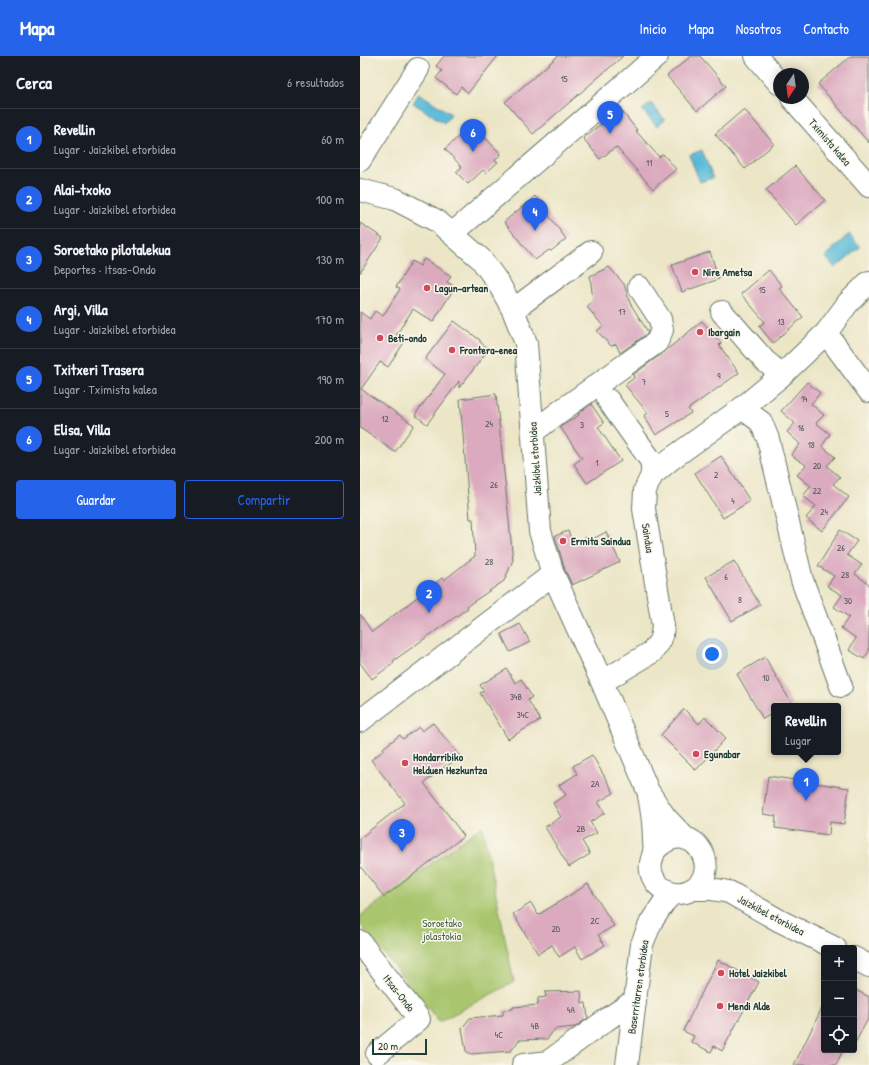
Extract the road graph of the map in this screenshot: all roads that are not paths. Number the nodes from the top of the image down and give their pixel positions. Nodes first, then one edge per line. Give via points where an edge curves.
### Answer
1 (657, 56) edge
2 (756, 56) edge
3 (418, 68) dead end
4 (773, 76) edge
5 (797, 104) edge
6 (360, 160) edge
7 (869, 186) edge
8 (360, 190) edge
9 (452, 234) junction
10 (591, 252) dead end
11 (869, 282) edge
12 (639, 287) dead end
13 (513, 310) junction
14 (722, 312) dead end
15 (826, 333) junction
16 (782, 375) junction
17 (869, 391) edge
18 (608, 400) dead end
19 (742, 408) junction
20 (533, 432) junction
21 (652, 474) junction
22 (552, 574) junction
23 (602, 682) junction
24 (841, 686) dead end
25 (360, 720) edge
26 (648, 791) junction
27 (686, 839) junction
28 (654, 850) junction
29 (706, 862) junction
30 (684, 891) junction
31 (729, 892) junction
32 (360, 942) edge
33 (829, 945) edge
34 (857, 960) edge
35 (869, 966) edge
36 (635, 1003) junction
37 (377, 1054) dead end
38 (523, 1065) edge
39 (627, 1065) edge

1 - 9 street
2 - 4 street
3 - 6 street
5 - 7 street, Tximista kalea
8 - 9 street, Jaizkibel etorbidea via 395,199 437,221
9 - 13 street, Jaizkibel etorbidea via 481,259
10 - 13 street
11 - 15 street via 848,303
12 - 20 street via 660,319 662,330 657,342
13 - 20 street, Jaizkibel etorbidea via 526,343
14 - 16 street via 764,361
15 - 16 street
15 - 17 street
16 - 19 street
18 - 21 street via 652,462
19 - 21 street
19 - 24 street via 761,422 768,439 802,580
20 - 22 street, Jaizkibel etorbidea via 540,530
21 - 23 street, Saindua via 645,490 644,509 663,626 662,634 652,652
22 - 23 street, Jaizkibel etorbidea
22 - 25 street
23 - 26 street, Jaizkibel etorbidea
26 - 27 street, Jaizkibel etorbidea via 665,817
26 - 28 street, Jaizkibel etorbidea
27 - 28 street via 668,840
27 - 29 street, Jaizkibel etorbidea via 697,845
28 - 30 street, Jaizkibel etorbidea via 650,863 656,883 661,888
29 - 30 street via 704,876 699,884
29 - 31 street, Jaizkibel etorbidea
30 - 31 street, Jaizkibel etorbidea via 711,889
30 - 36 street, Baserritarren etorbidea via 665,902 657,911 646,933 640,956
31 - 33 street, Jaizkibel etorbidea
32 - 37 street, Itsas-Ondo via 419,1019
34 - 35 street
36 - 38 street via 628,1005 548,1062
36 - 39 street, Baserritarren etorbidea

